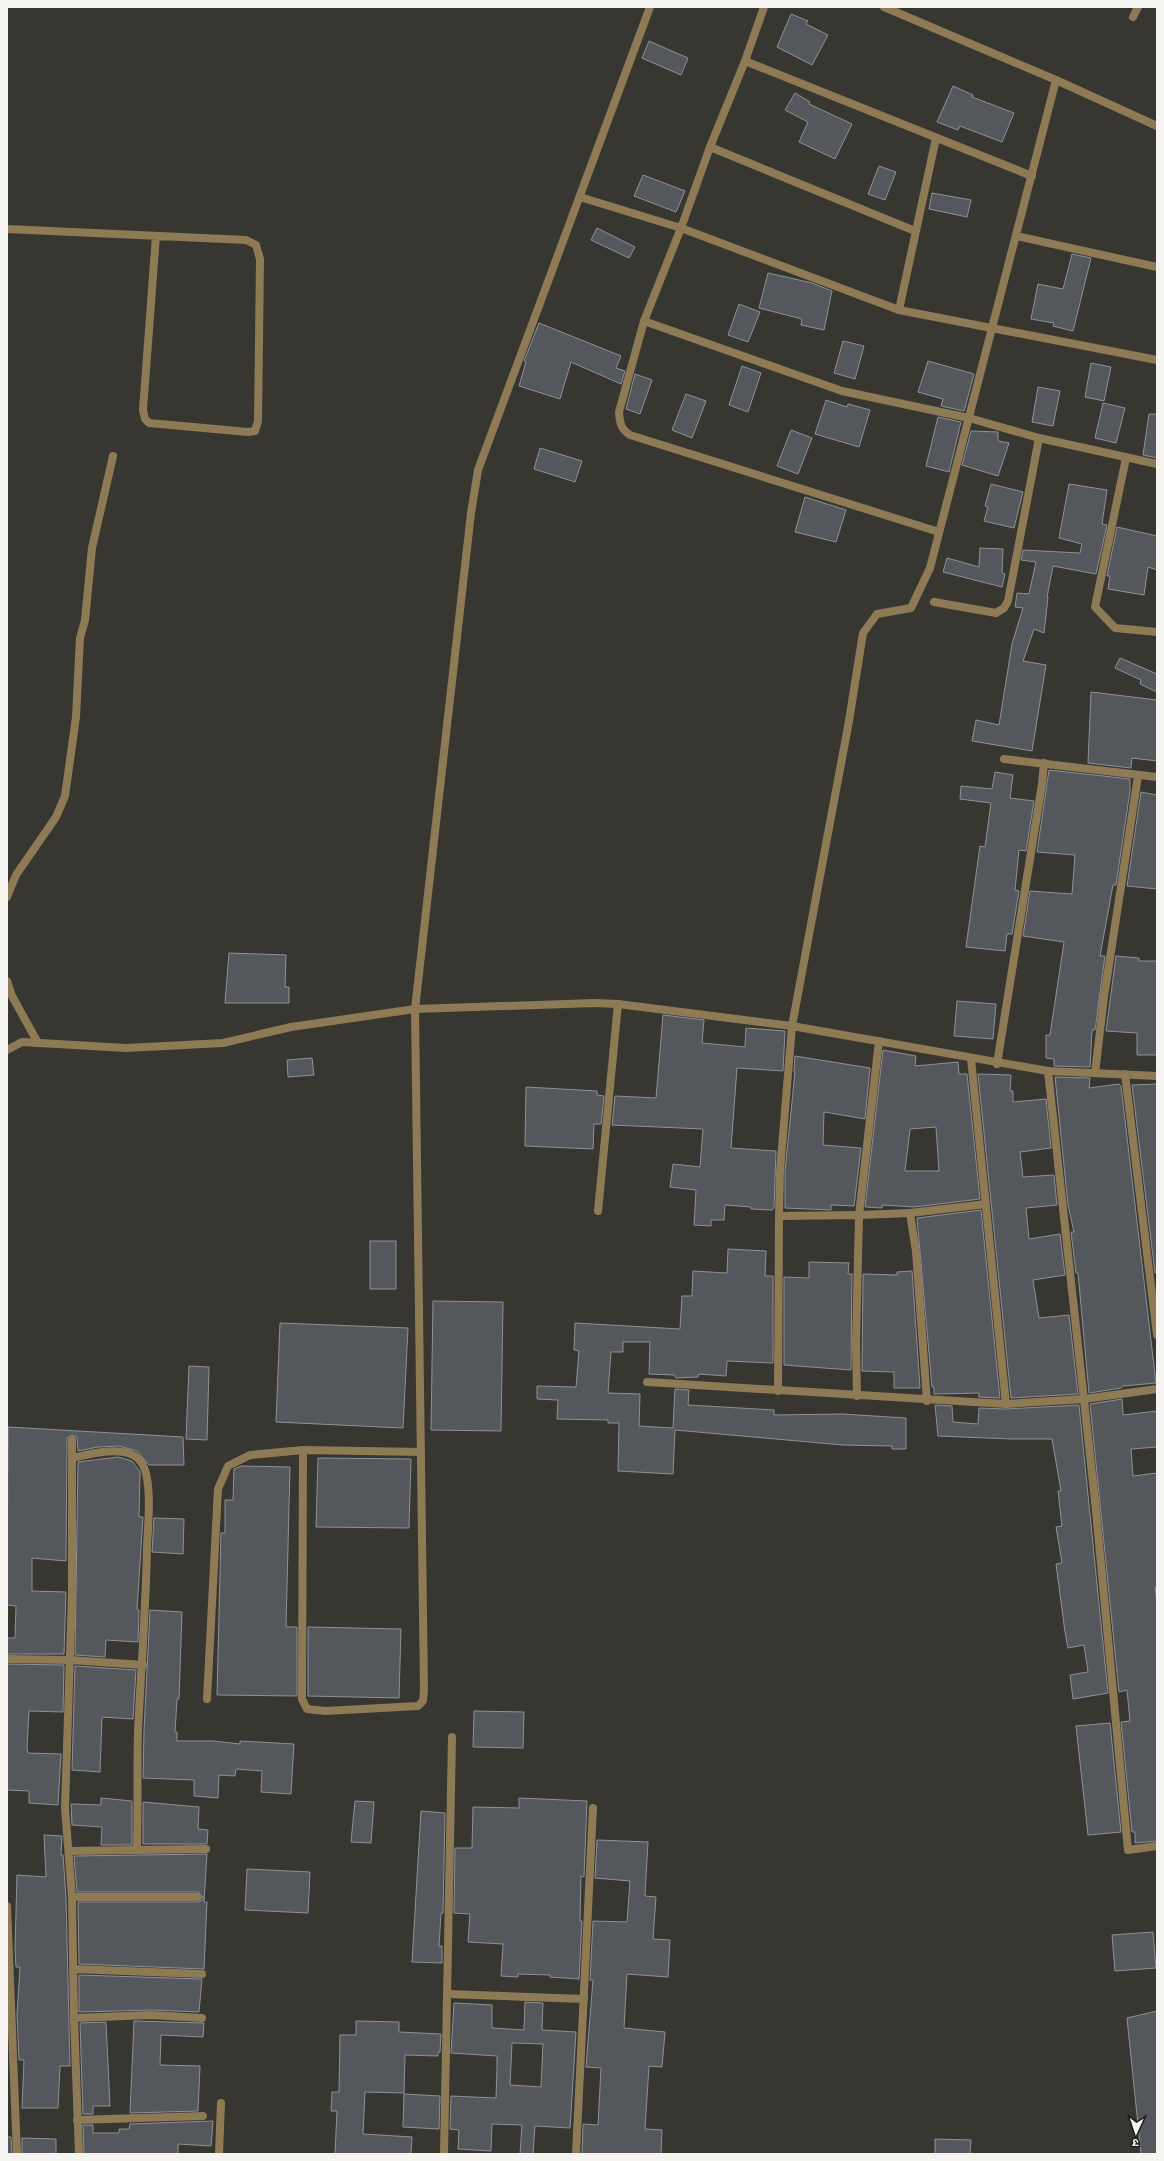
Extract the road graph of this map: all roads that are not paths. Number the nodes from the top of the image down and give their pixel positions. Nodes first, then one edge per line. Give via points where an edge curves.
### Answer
1 (650, 7) edge
2 (764, 7) edge
3 (884, 7) edge
4 (1138, 7) edge
5 (1133, 17) dead end
6 (745, 62) junction
7 (1056, 80) junction
8 (1157, 126) edge
9 (936, 138) junction
10 (710, 147) junction
11 (1032, 176) junction
12 (580, 197) junction
13 (681, 228) junction
14 (7, 229) edge
15 (915, 231) junction
16 (156, 236) junction
17 (1016, 236) junction
18 (1157, 267) edge
19 (899, 310) junction
20 (644, 321) junction
21 (992, 330) junction
22 (1157, 360) edge
23 (969, 418) junction
24 (1039, 438) junction
25 (113, 456) dead end
26 (1126, 458) junction
27 (1157, 464) edge
28 (939, 532) junction
29 (934, 602) dead end
30 (1157, 632) edge
31 (1004, 759) dead end
32 (1044, 763) junction
33 (1138, 776) junction
34 (1157, 777) edge
35 (7, 897) edge
36 (7, 981) edge
37 (618, 1004) junction
38 (415, 1009) junction
39 (792, 1026) junction
40 (879, 1041) junction
41 (38, 1043) junction
42 (7, 1050) edge
43 (971, 1059) junction
44 (997, 1064) junction
45 (1048, 1071) junction
46 (1095, 1073) junction
47 (1125, 1074) junction
48 (1157, 1076) edge
49 (986, 1204) junction
50 (598, 1211) dead end
51 (910, 1213) junction
52 (859, 1215) junction
53 (779, 1216) junction
54 (1157, 1335) edge
55 (647, 1382) dead end
56 (1157, 1389) edge
57 (778, 1391) junction
58 (857, 1396) junction
59 (1084, 1399) junction
60 (927, 1401) junction
61 (1006, 1404) junction
62 (72, 1440) dead end
63 (303, 1450) junction
64 (420, 1452) junction
65 (72, 1458) junction
66 (7, 1659) edge
67 (70, 1660) junction
68 (143, 1665) junction
69 (207, 1699) dead end
70 (452, 1738) dead end
71 (593, 1808) dead end
72 (1157, 1846) edge
73 (138, 1849) junction
74 (206, 1849) dead end
75 (69, 1851) junction
76 (72, 1897) junction
77 (198, 1897) dead end
78 (7, 1906) edge
79 (74, 1969) junction
80 (202, 1974) dead end
81 (448, 1994) junction
82 (584, 1999) junction
83 (74, 2018) junction
84 (202, 2018) dead end
85 (221, 2103) dead end
86 (203, 2116) dead end
87 (77, 2120) junction
88 (17, 2154) edge
89 (79, 2154) edge
90 (220, 2154) edge
91 (444, 2154) edge
92 (576, 2154) edge

1 - 12 street
2 - 6 street
3 - 7 street
4 - 5 street
6 - 9 street
6 - 10 street
7 - 8 street
7 - 11 street
9 - 11 street
9 - 15 street
10 - 13 street
10 - 15 street
11 - 17 street
12 - 13 street
12 - 38 street via 478,470 465,560
13 - 19 street
13 - 20 street
14 - 16 street
15 - 19 street
16 - 16 street via 143,410 145,419 149,423 255,431 258,421 260,259 256,245 246,240
17 - 18 street
17 - 21 street
19 - 21 street
20 - 23 street via 842,391
20 - 28 street via 619,412 622,430 630,435
21 - 22 street
21 - 23 street
23 - 24 street
23 - 28 street
24 - 26 street
24 - 29 street via 1008,601 1004,608 996,613
25 - 35 street via 92,548 85,620 80,638 76,717 65,796 56,817 16,875
26 - 27 street
26 - 30 street via 1095,607 1115,628
28 - 39 street via 930,568 911,608 877,614 863,633 849,722
31 - 32 street
32 - 33 street
32 - 44 street
33 - 34 street
33 - 46 street via 1104,996
36 - 41 street via 12,996
37 - 38 street
37 - 39 street
37 - 50 street
38 - 41 street via 291,1026 223,1043 126,1048
38 - 64 street
39 - 40 street
39 - 53 street via 780,1171
40 - 43 street
40 - 52 street
41 - 42 street via 22,1042
43 - 44 street
43 - 49 street
44 - 45 street
45 - 46 street
45 - 59 street
46 - 47 street
47 - 48 street
47 - 54 street
49 - 51 street
49 - 61 street
51 - 52 street
51 - 60 street via 916,1252
52 - 53 street
52 - 58 street
53 - 57 street
55 - 57 street
56 - 59 street
57 - 58 street
58 - 60 street
59 - 61 street
59 - 72 street via 1128,1850
60 - 61 street
62 - 65 street
63 - 64 street
63 - 64 street via 302,1699 307,1709 325,1711 418,1706 423,1701
63 - 69 street via 250,1454 228,1466 218,1489
65 - 67 street
65 - 68 street via 103,1451 121,1452 135,1456 142,1463 149,1492
66 - 67 street
67 - 68 street
67 - 75 street via 65,1808
68 - 73 street via 138,1731
70 - 81 street
71 - 82 street
73 - 74 street
73 - 75 street
75 - 76 street
76 - 77 street
76 - 79 street
78 - 88 street
79 - 80 street
79 - 83 street
81 - 82 street
81 - 91 street
82 - 92 street
83 - 84 street via 151,2015
83 - 87 street
85 - 90 street
86 - 87 street
87 - 89 street

